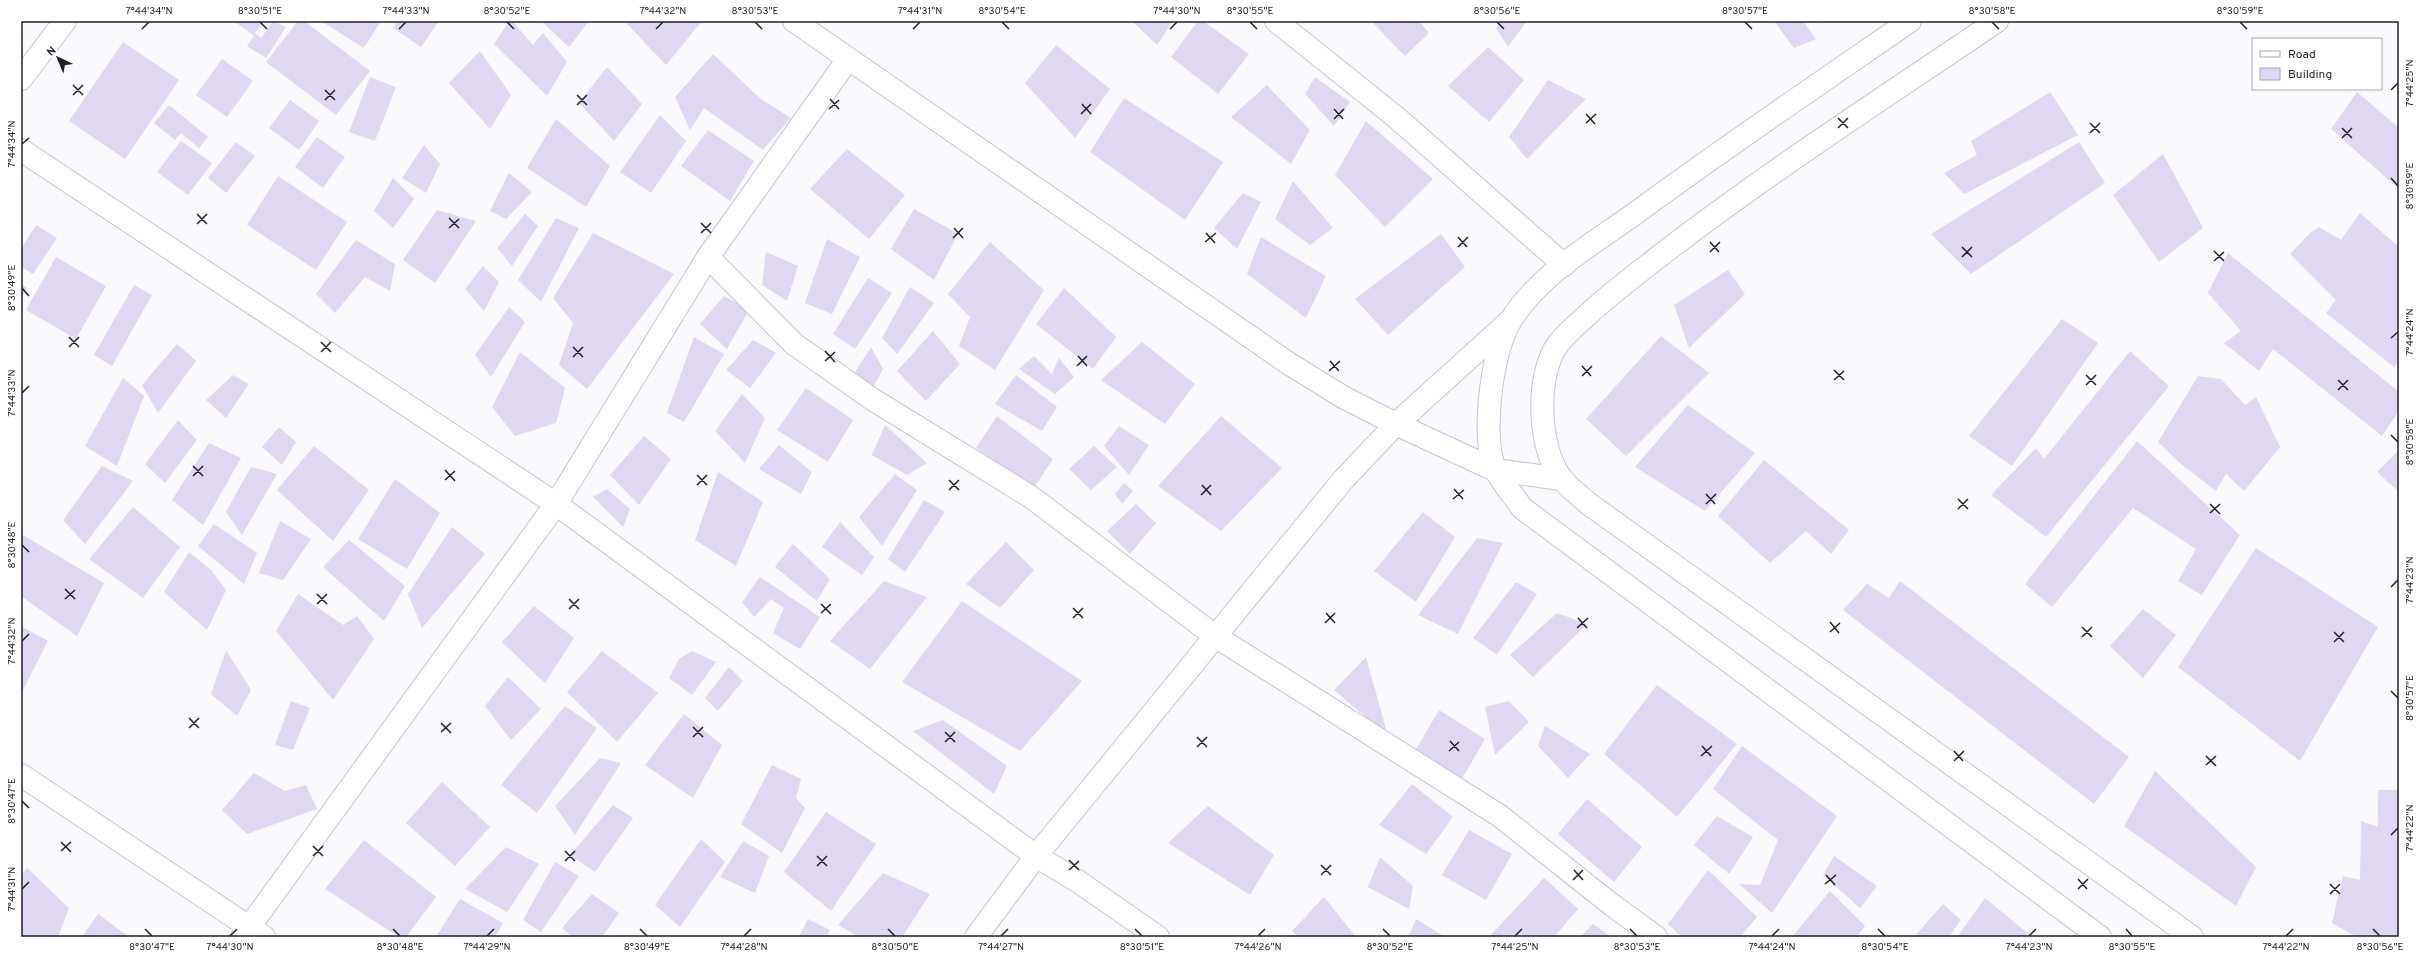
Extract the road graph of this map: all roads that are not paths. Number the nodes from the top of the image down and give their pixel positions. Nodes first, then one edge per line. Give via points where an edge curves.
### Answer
1 (65, 21) edge
2 (794, 21) edge
3 (1276, 21) edge
4 (1910, 21) edge
5 (1996, 21) edge
6 (848, 59) junction
7 (21, 79) edge
8 (21, 150) edge
9 (708, 257) junction
10 (1564, 265) junction
11 (1510, 321) junction
12 (1396, 424) junction
13 (1495, 470) junction
14 (1562, 479) junction
15 (556, 504) junction
16 (1215, 636) junction
17 (21, 775) edge
18 (1036, 856) junction
19 (252, 934) edge
20 (976, 937) edge
21 (1158, 937) edge
22 (1656, 937) edge
23 (2100, 937) edge
24 (2192, 937) edge

1 - 7 street
2 - 6 street
3 - 10 street via 1397,118
4 - 10 street via 1722,150
5 - 14 street via 1743,193 1611,293 1557,345 1546,370 1542,403 1543,428 1549,456
6 - 9 street
6 - 12 street via 1288,363 1343,397
8 - 15 street
9 - 15 street
9 - 16 street via 794,344 872,399 1032,497
10 - 11 street via 1532,293
11 - 12 street
11 - 13 street via 1499,353 1490,393 1488,436
12 - 13 street
12 - 16 street via 1343,480
13 - 14 street
13 - 23 street via 1522,508
14 - 24 street via 1589,504
15 - 18 street
15 - 19 street
16 - 18 street
16 - 22 street via 1500,816 1612,906
17 - 19 street
18 - 20 street
18 - 21 street via 1079,882

